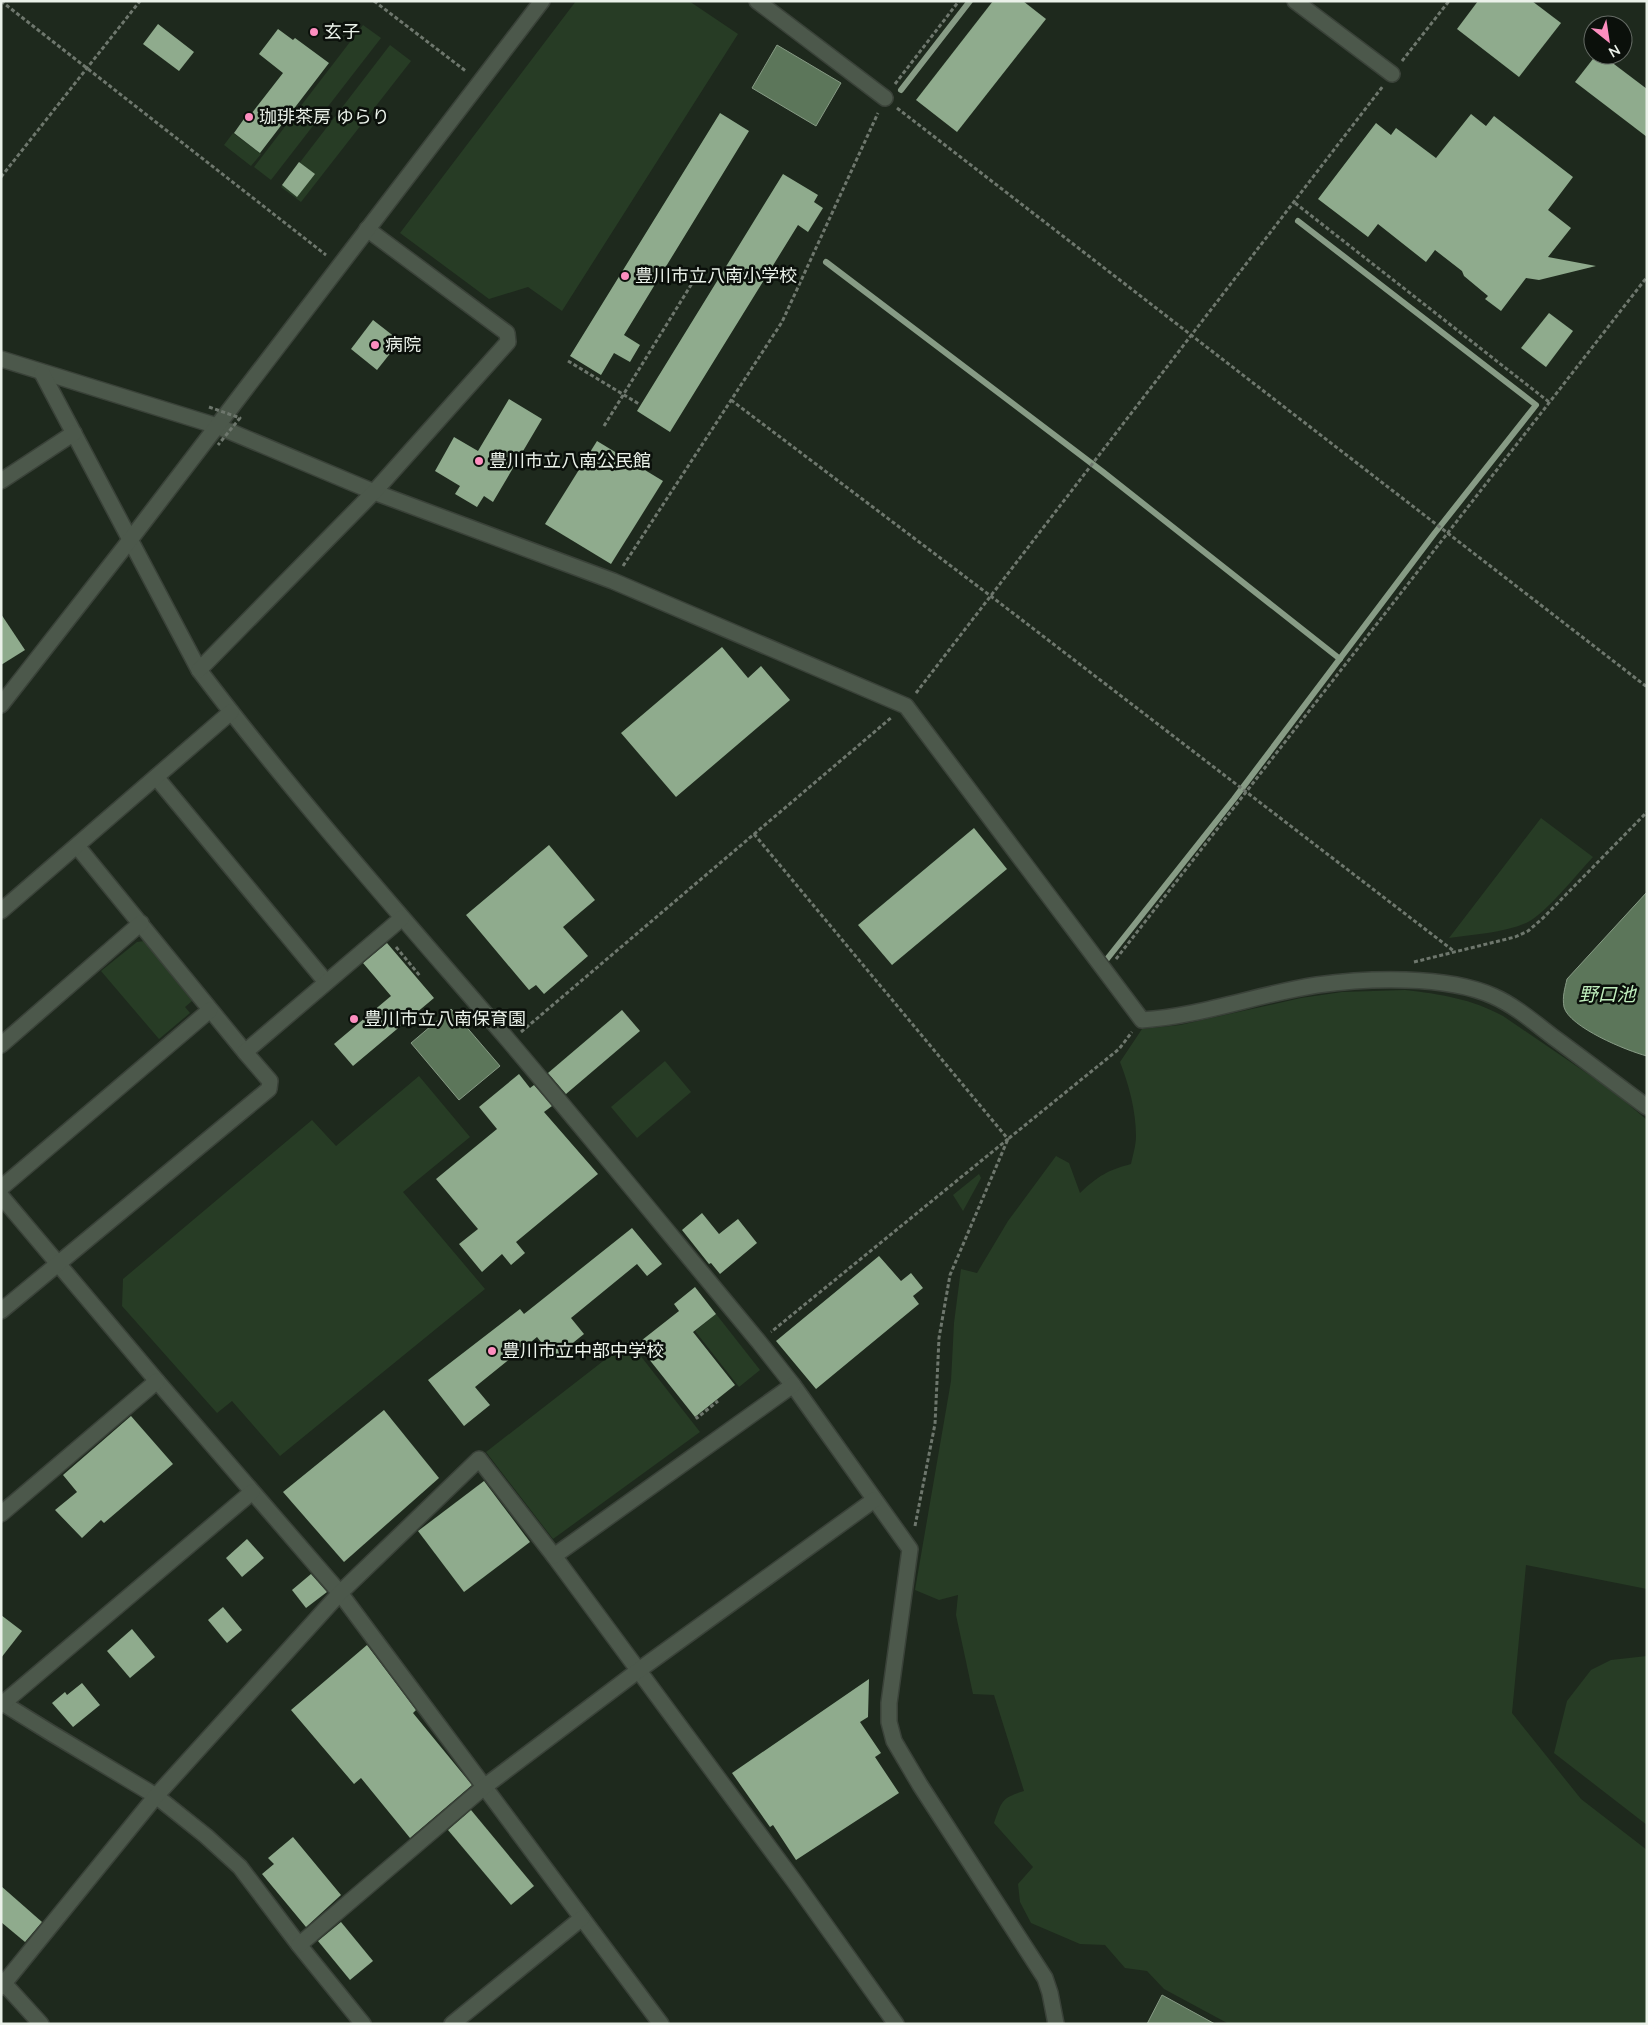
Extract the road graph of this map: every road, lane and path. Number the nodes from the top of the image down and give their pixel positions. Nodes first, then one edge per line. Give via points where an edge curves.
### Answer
1 (1, 1) edge
2 (140, 1) edge
3 (374, 1) edge
4 (542, 1) edge
5 (757, 1) edge
6 (959, 1) edge
7 (1295, 1) edge
8 (1449, 1) edge
9 (86, 68) junction
10 (1392, 74) junction
11 (480, 82) junction
12 (885, 98) junction
13 (1, 177) edge
14 (1294, 203) junction
15 (367, 229) junction
16 (340, 266) junction
17 (700, 272) dead end
18 (1647, 278) edge
19 (1192, 336) junction
20 (1, 359) edge
21 (568, 361) dead end
22 (42, 373) junction
23 (624, 395) junction
24 (731, 400) junction
25 (1550, 402) junction
26 (639, 404) dead end
27 (209, 407) dead end
28 (217, 426) junction
29 (604, 426) dead end
30 (74, 433) junction
31 (218, 445) dead end
32 (1, 481) edge
33 (374, 492) junction
34 (1448, 532) junction
35 (130, 540) junction
36 (613, 581) junction
37 (992, 596) junction
38 (199, 670) junction
39 (1647, 687) edge
40 (1, 705) edge
41 (906, 706) junction
42 (231, 712) junction
43 (156, 777) junction
44 (1246, 793) junction
45 (1647, 812) edge
46 (754, 834) junction
47 (77, 846) junction
48 (1, 911) edge
49 (402, 918) junction
50 (141, 923) junction
51 (396, 947) dead end
52 (1455, 952) junction
53 (1409, 963) dead end
54 (1105, 972) junction
55 (420, 976) dead end
56 (326, 982) junction
57 (210, 1010) junction
58 (1142, 1020) junction
59 (509, 1042) junction
60 (1, 1045) edge
61 (245, 1052) junction
62 (1647, 1107) edge
63 (1008, 1139) junction
64 (1, 1188) edge
65 (1, 1196) edge
66 (58, 1264) junction
67 (1, 1312) edge
68 (759, 1342) junction
69 (157, 1381) junction
70 (793, 1385) junction
71 (718, 1401) dead end
72 (696, 1416) dead end
73 (252, 1492) junction
74 (874, 1500) junction
75 (1, 1514) edge
76 (910, 1549) junction
77 (554, 1556) junction
78 (340, 1593) junction
79 (639, 1670) junction
80 (2, 1703) edge
81 (484, 1787) junction
82 (156, 1796) junction
83 (582, 1918) junction
84 (300, 1945) junction
85 (2, 1983) edge
86 (41, 2024) edge
87 (364, 2024) edge
88 (452, 2024) edge
89 (662, 2024) edge
90 (896, 2024) edge
91 (1056, 2024) edge

1 - 9 path
2 - 9 path
3 - 11 path
4 - 11 street
5 - 12 street
6 - 12 path
7 - 10 street
8 - 10 path
9 - 13 path
9 - 16 path
10 - 14 path
11 - 15 street
12 - 19 path
12 - 24 path via 782,322
14 - 19 path
14 - 25 path
15 - 16 street
15 - 33 street via 507,333 508,342
16 - 28 street
17 - 23 path
18 - 25 path
19 - 34 path
19 - 37 path
20 - 22 street
21 - 23 path
22 - 28 street
22 - 30 street
23 - 26 path
23 - 29 path
24 - 36 path
24 - 37 path
25 - 34 path
27 - 31 path, bridge via 240,418
28 - 33 street
28 - 35 street
30 - 32 street
30 - 35 street
33 - 36 street
33 - 38 street
34 - 39 path
34 - 44 path
35 - 38 street
35 - 40 street
36 - 41 street
37 - 41 path
37 - 44 path
38 - 42 street
41 - 46 path
41 - 54 street
42 - 43 street
42 - 49 street
43 - 47 street
43 - 56 street
44 - 52 path
44 - 54 path
45 - 52 path via 1528,931
46 - 59 path
46 - 63 path
47 - 48 street
47 - 50 street
49 - 56 street
49 - 59 street
50 - 57 street
50 - 60 street
51 - 55 path
52 - 53 path
54 - 58 street
56 - 61 street
57 - 61 street
57 - 64 street
58 - 62 street via 1171,1018 1316,985 1395,980 1462,986 1493,996 1518,1010
58 - 63 path via 1120,1049
59 - 68 street
61 - 66 street via 270,1081 269,1089
63 - 68 path
63 - 76 path via 950,1275 939,1338 935,1424
65 - 66 street
66 - 67 street
66 - 69 street
68 - 70 street
69 - 73 street
69 - 75 street
70 - 74 street
70 - 77 street
71 - 72 path
73 - 78 street
73 - 80 street
74 - 76 street
74 - 79 street
76 - 91 street via 888,1703 894,1741 1045,1978
77 - 78 street via 479,1459
77 - 79 street
78 - 81 street
78 - 82 street
79 - 81 street
79 - 90 street
80 - 82 street
81 - 83 street
81 - 84 street
82 - 84 street via 240,1867
82 - 85 street
83 - 88 street
83 - 89 street
84 - 87 street
85 - 86 street

